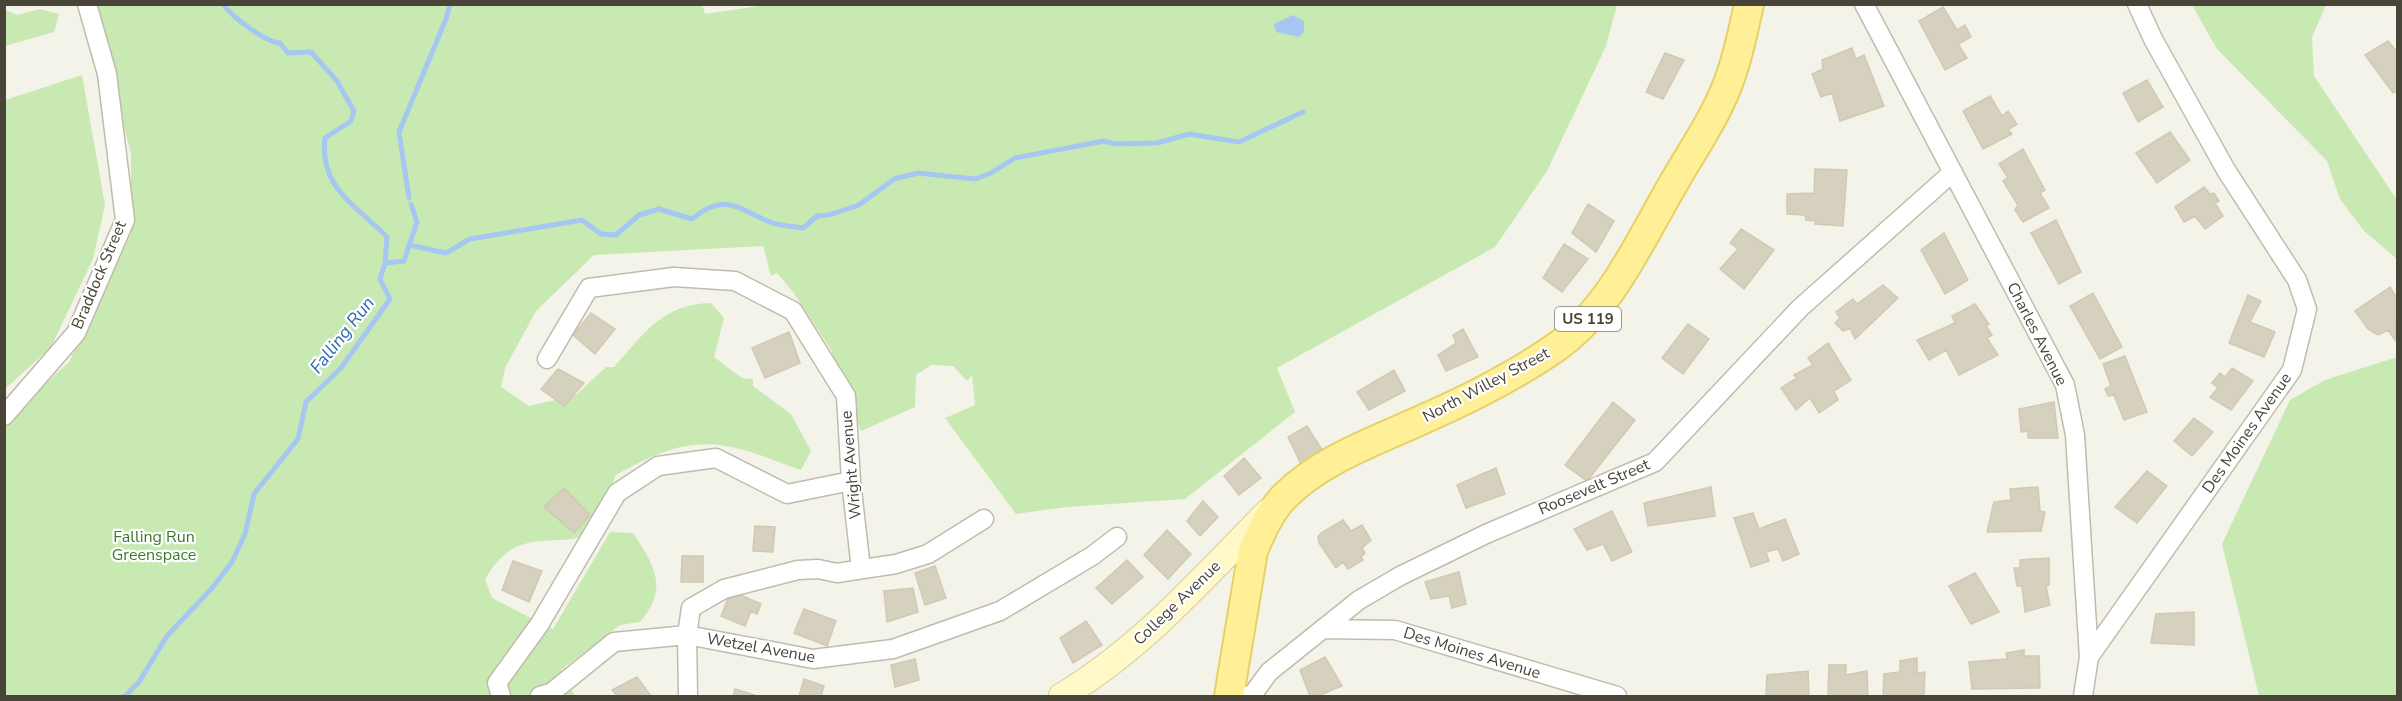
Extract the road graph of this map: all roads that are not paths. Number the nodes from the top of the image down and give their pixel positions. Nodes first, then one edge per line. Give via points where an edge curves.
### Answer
1 (87, 4) edge
2 (1749, 4) edge
3 (1864, 4) edge
4 (2137, 4) edge
5 (1953, 172) junction
6 (547, 359) dead end
7 (4, 416) edge
8 (851, 481) junction
9 (1282, 498) junction
10 (984, 519) dead end
11 (1117, 537) dead end
12 (861, 569) junction
13 (1323, 629) junction
14 (687, 635) junction
15 (2089, 657) junction
16 (501, 696) edge
17 (540, 696) edge
18 (688, 696) edge
19 (1062, 696) edge
20 (1229, 696) edge
21 (1247, 696) edge
22 (1617, 696) edge
23 (2083, 696) edge

1 - 7 street, Braddock Street via 107,74 125,220 76,333
2 - 9 main road, North Willey Street / US 119 via 1731,76 1712,116 1609,295 1582,326 1555,348 1503,379 1334,460
3 - 5 street, Charles Avenue
4 - 15 street, Des Moines Avenue via 2226,170 2297,280 2307,309 2292,370
5 - 13 street, Roosevelt Street via 1800,308 1655,462 1486,534 1400,576 1359,600
5 - 15 street, Charles Avenue via 2065,385 2075,435
6 - 8 street, Wright Avenue via 589,288 674,277 735,281 793,311 846,396
8 - 12 street, Wright Avenue
8 - 16 street via 787,494 716,458 658,466 617,493 539,625 497,683
9 - 19 street, College Avenue via 1186,598 1126,653
9 - 20 main road, North Willey Street / US 119 via 1262,528 1253,551
10 - 12 street via 928,554
11 - 14 street, Wetzel Avenue via 1000,611 893,649 813,659
12 - 14 street via 837,573 798,570 724,589 691,608
13 - 21 street, Roosevelt Street via 1269,672
13 - 22 street, Des Moines Avenue via 1395,630
14 - 17 street, Wetzel Avenue via 614,642 551,693
14 - 18 street
15 - 23 street, Charles Avenue

